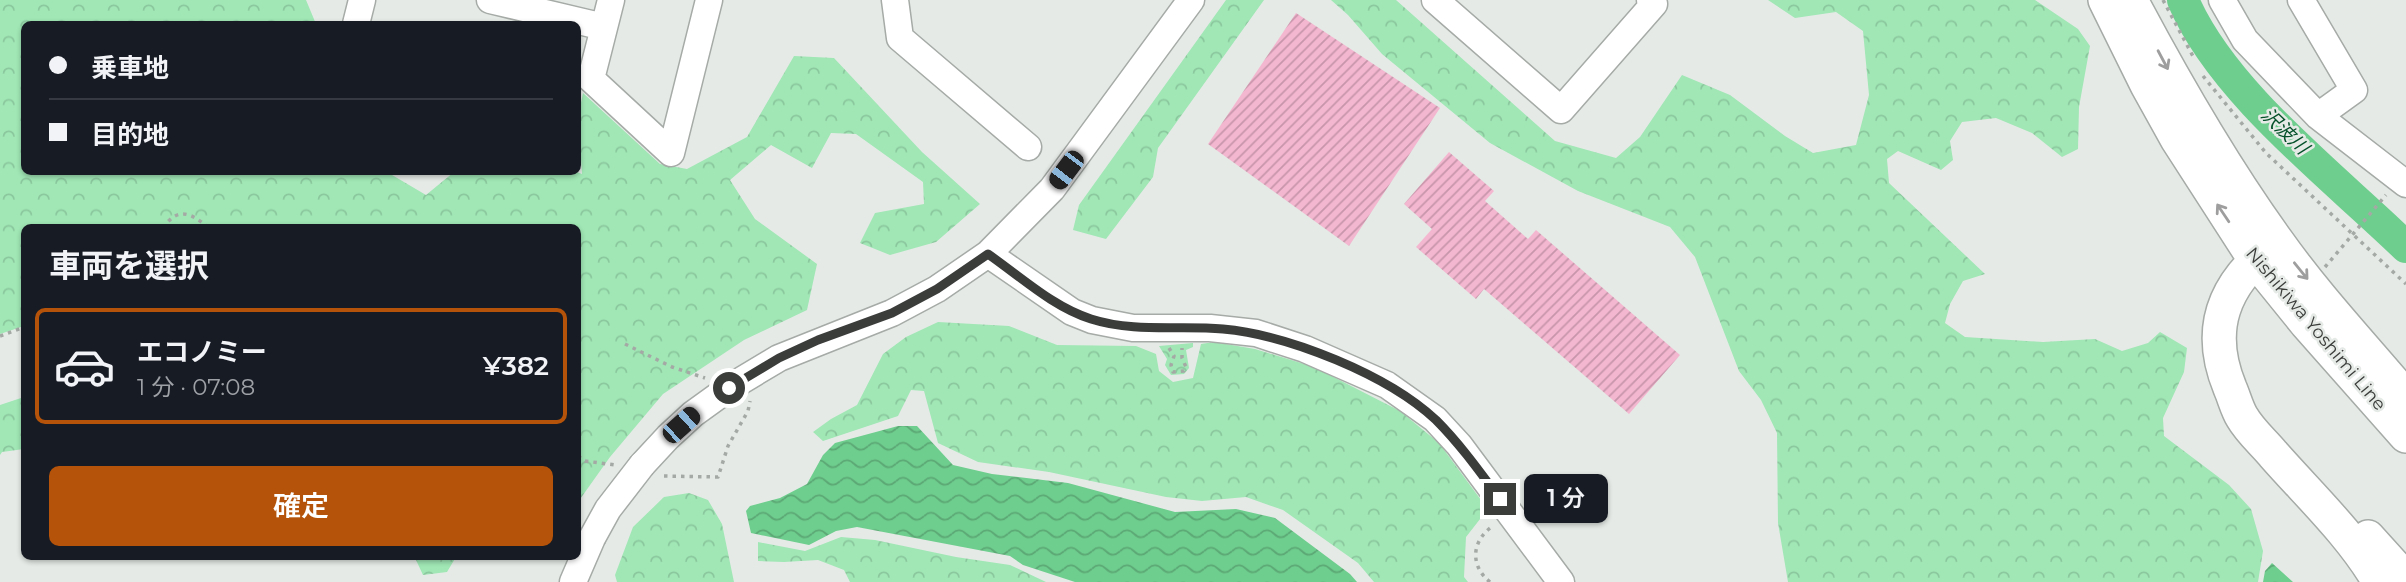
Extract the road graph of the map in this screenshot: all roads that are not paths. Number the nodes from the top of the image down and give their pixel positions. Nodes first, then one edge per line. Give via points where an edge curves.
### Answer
1 (362, 0) edge
2 (490, 0) edge
3 (611, 0) edge
4 (709, 0) edge
5 (895, 0) edge
6 (1191, 0) edge
7 (1650, 0) edge
8 (2105, 0) edge
9 (2131, 0) edge
10 (2222, 0) edge
11 (2301, 0) edge
12 (1446, 3) edge
13 (514, 15) edge
14 (357, 21) edge
15 (559, 21) edge
16 (581, 24) edge
17 (604, 27) junction
18 (2318, 116) junction
19 (1028, 148) dead end
20 (2395, 190) edge
21 (2266, 251) junction
22 (988, 254) junction
23 (2225, 376) junction
24 (2406, 397) edge
25 (2406, 436) edge
26 (2406, 579) edge
27 (573, 582) edge
28 (1561, 582) edge
29 (2378, 582) edge

1 - 14 street
2 - 13 street
3 - 17 street
4 - 17 street via 671,153 591,79
5 - 19 street via 900,38
6 - 22 street via 1052,189
7 - 12 street via 1654,4 1561,110
21 -> 8 main road, Nishikiwa Yoshimi Line via 2177,139
9 -> 21 main road, Nishikiwa Yoshimi Line via 2229,170
10 - 18 street via 2245,40
11 - 18 street via 2354,89
13 - 15 street
16 - 17 street
18 - 20 street
21 - 23 main road via 2226,300 2220,319 2219,355
21 -> 24 main road, Nishikiwa Yoshimi Line
21 - 25 main road, Nishikiwa Yoshimi Line via 2306,323
22 - 27 street, bridge via 892,313 779,358 693,414 668,436 653,471 608,509
22 - 28 street via 1072,312 1093,320 1133,328 1256,333 1306,349 1387,385 1435,419 1460,445
23 - 26 main road
23 - 29 main road via 2242,417 2371,568

